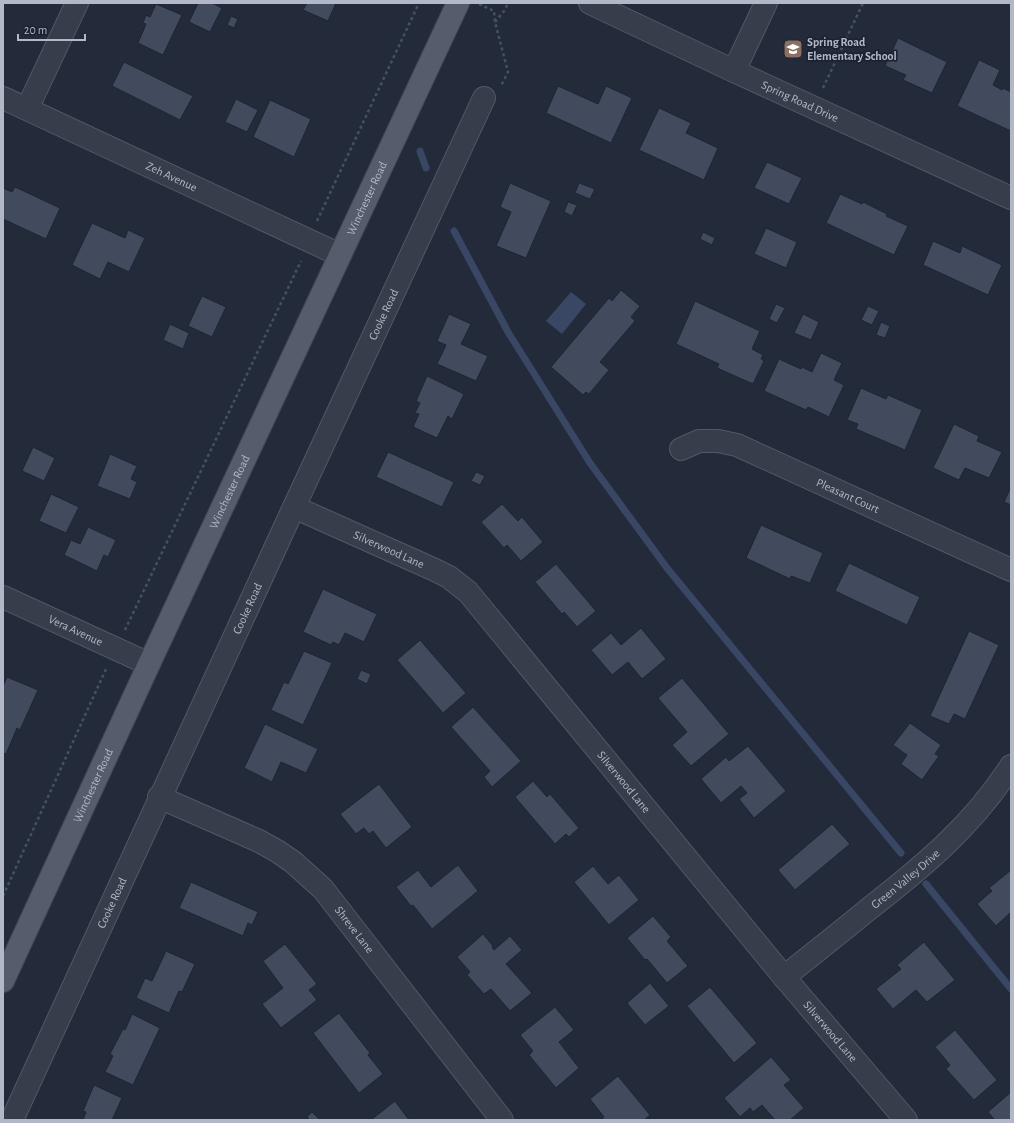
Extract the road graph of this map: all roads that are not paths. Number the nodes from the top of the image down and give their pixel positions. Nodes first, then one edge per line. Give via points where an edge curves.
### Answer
1 (77, 3) edge
2 (458, 3) edge
3 (590, 3) edge
4 (766, 3) edge
5 (734, 71) junction
6 (3, 98) edge
7 (484, 98) road end
8 (27, 109) junction
9 (1011, 198) edge
10 (340, 255) junction
11 (681, 449) dead end
12 (294, 507) junction
13 (1011, 570) edge
14 (3, 597) edge
15 (149, 664) junction
16 (1011, 766) edge
17 (159, 797) junction
18 (784, 977) junction
19 (3, 981) edge
20 (12, 1120) edge
21 (502, 1120) edge
22 (906, 1120) edge

1 - 8 street
2 - 10 main road, Winchester Road
3 - 5 street, Spring Road Drive
4 - 5 street
5 - 9 street, Spring Road Drive
6 - 8 street, Zeh Avenue
7 - 12 street, Cooke Road
8 - 10 street, Zeh Avenue
10 - 15 main road, Winchester Road
11 - 13 street, Pleasant Court via 699,441 738,445
12 - 17 street, Cooke Road
12 - 18 street, Silverwood Lane via 435,570 468,592
14 - 15 street, Vera Avenue
15 - 19 main road, Winchester Road
16 - 18 street, Green Valley Drive via 959,833 927,863
17 - 20 street, Cooke Road
17 - 21 street, Shreve Lane via 259,841 309,875 328,895
18 - 22 street, Silverwood Lane

